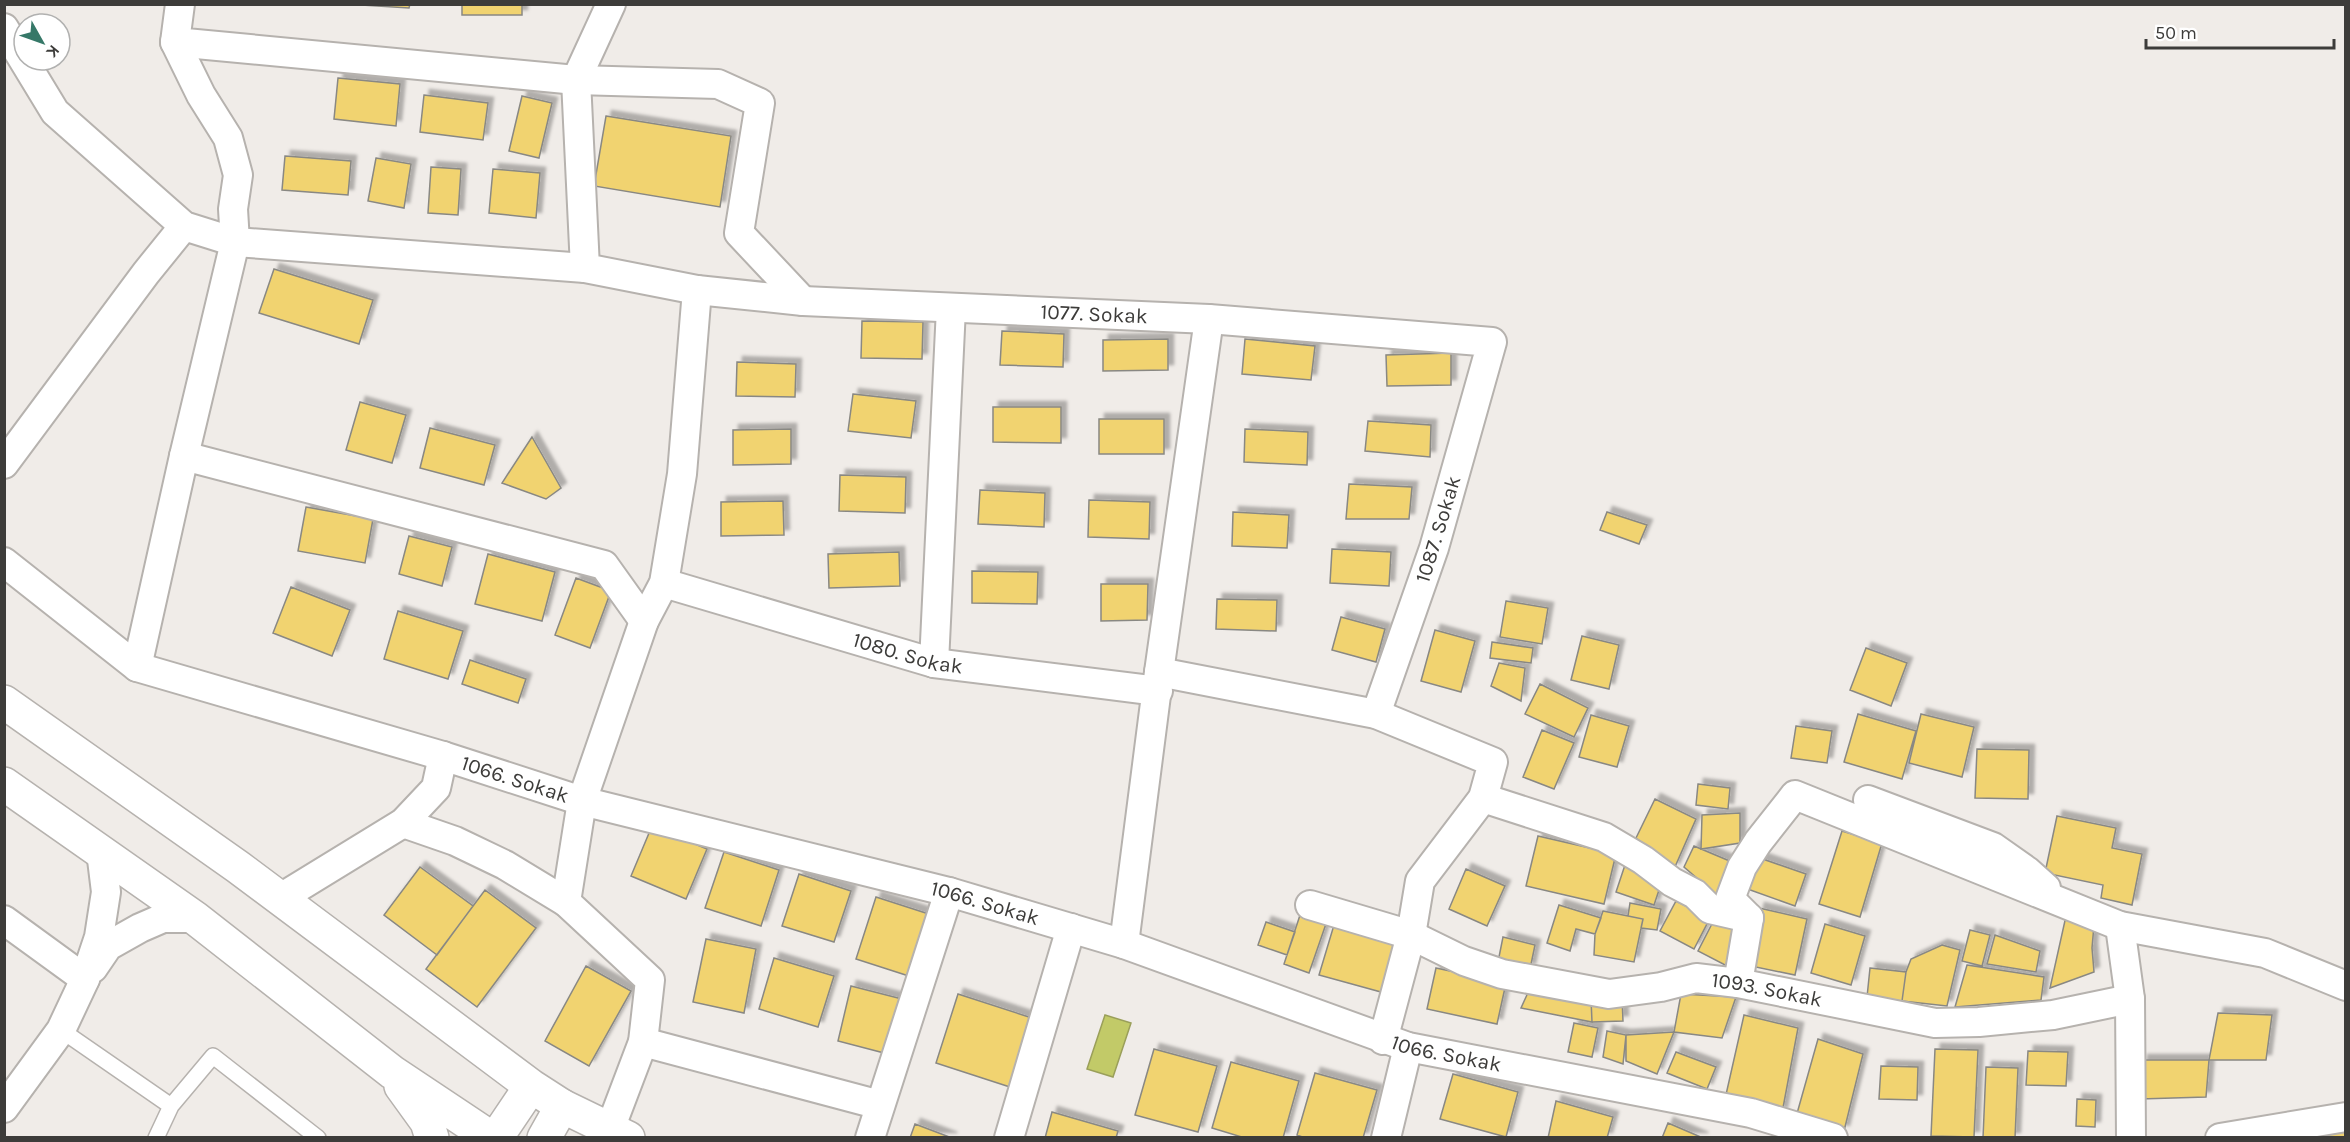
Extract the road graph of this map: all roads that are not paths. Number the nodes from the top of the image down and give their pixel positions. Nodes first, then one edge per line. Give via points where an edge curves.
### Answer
1 (180, 4) edge
2 (612, 4) edge
3 (4, 28) edge
4 (176, 42) junction
5 (576, 80) junction
6 (184, 226) junction
7 (235, 242) junction
8 (585, 268) junction
9 (698, 290) junction
10 (803, 301) junction
11 (951, 308) junction
12 (1209, 319) junction
13 (1492, 342) joint
14 (184, 456) junction
15 (4, 464) edge
16 (4, 562) edge
17 (664, 583) junction
18 (644, 621) junction
19 (934, 663) junction
20 (137, 667) junction
21 (1158, 681) junction
22 (4, 702) edge
23 (1377, 714) junction
24 (443, 756) junction
25 (4, 784) edge
26 (1483, 798) junction
27 (1868, 800) dead end
28 (582, 801) junction
29 (403, 823) junction
30 (101, 851) junction
31 (950, 892) junction
32 (279, 899) junction
33 (566, 902) junction
34 (2061, 902) junction
35 (1310, 905) dead end
36 (195, 918) junction
37 (1749, 918) junction
38 (4, 920) edge
39 (2120, 926) junction
40 (1071, 928) junction
41 (1411, 935) junction
42 (1124, 944) junction
43 (85, 979) junction
44 (1738, 983) junction
45 (2346, 986) edge
46 (2130, 999) junction
47 (61, 1030) junction
48 (643, 1042) junction
49 (1395, 1044) junction
50 (392, 1072) junction
51 (531, 1086) junction
52 (880, 1105) junction
53 (171, 1106) junction
54 (562, 1106) junction
55 (4, 1108) edge
56 (2346, 1117) edge
57 (619, 1133) edge
58 (156, 1137) edge
59 (318, 1137) edge
60 (432, 1137) edge
61 (494, 1137) edge
62 (544, 1137) edge
63 (870, 1137) edge
64 (1009, 1137) edge
65 (1386, 1137) edge
66 (1833, 1137) edge
67 (2131, 1137) edge
68 (2220, 1137) edge

1 - 4 street
2 - 5 street
3 - 6 street via 55,112
4 - 5 street
4 - 7 street via 201,95 228,138 238,175 233,209
5 - 8 street
5 - 10 street via 718,84 760,104 739,233
6 - 7 street, 1077. Sokak
6 - 15 street
7 - 8 street, 1077. Sokak
7 - 14 street
8 - 9 street, 1077. Sokak
9 - 10 street, 1077. Sokak
9 - 17 street via 682,474
10 - 11 street, 1077. Sokak
11 - 12 street, 1077. Sokak
11 - 19 street
12 - 13 street, 1077. Sokak
12 - 21 street
13 - 23 street, 1087. Sokak via 1434,548
14 - 18 street via 604,565
14 - 20 street
16 - 20 street
17 - 18 street
17 - 19 street, 1080. Sokak
18 - 28 street
19 - 21 street, 1080. Sokak
20 - 24 street, 1066. Sokak
21 - 23 street, 1080. Sokak
21 - 42 street
22 - 32 main road
23 - 26 street via 1493,762
24 - 28 street, 1066. Sokak
24 - 29 street via 436,788
25 - 30 main road
26 - 37 street via 1604,837 1695,894 1710,909
26 - 41 street via 1420,882
27 - 34 street via 1993,847
28 - 31 street, 1066. Sokak
28 - 33 street
29 - 32 street
29 - 33 street via 455,841 505,865
30 - 36 main road
30 - 43 street via 106,892 99,937
31 - 40 street, 1066. Sokak
31 - 52 street
32 - 51 main road
33 - 48 street via 650,980
34 - 37 street via 1795,795 1742,867 1730,899
34 - 39 street
35 - 41 street, 1093. Sokak
36 - 43 street via 163,918 140,928 108,946
36 - 50 main road
37 - 44 street
38 - 43 street
39 - 45 street via 2265,953
39 - 46 street
40 - 42 street, 1066. Sokak
40 - 64 street
41 - 44 street, 1093. Sokak via 1464,961 1502,974 1609,994 1696,978
41 - 49 street
42 - 49 street, 1066. Sokak
43 - 47 street
44 - 46 street, 1093. Sokak via 1935,1023 2053,1015
46 - 67 street
47 - 53 lane
47 - 55 street
48 - 52 street
48 - 57 street
49 - 65 street
49 - 66 street, 1066. Sokak via 1751,1113
50 - 60 main road via 427,1122
50 - 61 main road
51 - 54 main road
51 - 61 main road
52 - 63 street
53 - 58 lane
53 - 59 lane via 213,1056
54 - 57 main road
54 - 62 main road
56 - 68 street

